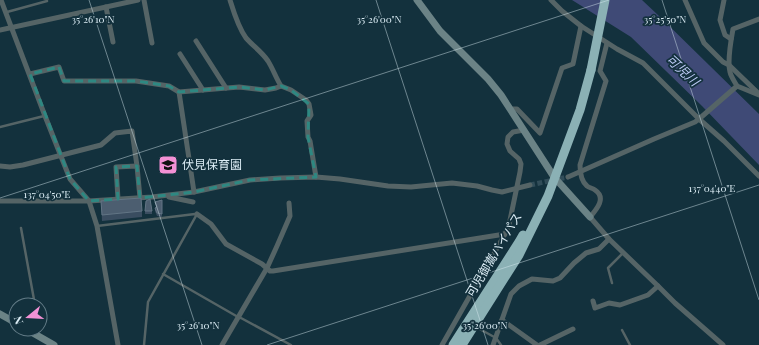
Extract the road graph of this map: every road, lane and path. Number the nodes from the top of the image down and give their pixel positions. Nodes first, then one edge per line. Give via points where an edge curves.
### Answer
1 (2, 0) edge
2 (138, 0) edge
3 (144, 0) edge
4 (230, 0) edge
5 (417, 0) edge
6 (551, 0) edge
7 (605, 0) edge
8 (685, 0) edge
9 (724, 0) edge
10 (47, 1) dead end
11 (106, 7) junction
12 (6, 12) junction
13 (759, 19) edge
14 (581, 26) junction
15 (12, 28) junction
16 (0, 30) edge
17 (731, 39) junction
18 (196, 41) dead end
19 (113, 42) dead end
20 (152, 43) dead end
21 (607, 43) junction
22 (180, 54) dead end
23 (729, 65) junction
24 (30, 74) junction
25 (281, 86) junction
26 (737, 86) junction
27 (226, 88) junction
28 (203, 90) junction
29 (179, 92) junction
30 (759, 94) edge
31 (511, 110) junction
32 (45, 116) junction
33 (700, 120) junction
34 (0, 127) edge
35 (524, 130) junction
36 (60, 155) junction
37 (0, 166) edge
38 (137, 166) junction
39 (580, 171) junction
40 (759, 176) edge
41 (316, 177) junction
42 (554, 177) junction
43 (568, 177) tunnel mouth
44 (530, 186) tunnel mouth
45 (517, 189) junction
46 (194, 192) junction
47 (164, 196) junction
48 (140, 198) junction
49 (118, 199) junction
50 (0, 201) edge
51 (89, 201) junction
52 (193, 202) dead end
53 (289, 203) dead end
54 (197, 214) junction
55 (590, 217) junction
56 (97, 226) junction
57 (21, 228) dead end
58 (505, 234) junction
59 (609, 239) junction
60 (624, 253) junction
61 (267, 268) junction
62 (163, 274) junction
63 (612, 283) dead end
64 (658, 286) junction
65 (33, 297) edge
66 (593, 301) dead end
67 (238, 317) junction
68 (502, 320) junction
69 (474, 326) junction
70 (574, 329) dead end
71 (622, 330) dead end
72 (42, 337) edge
73 (496, 338) junction
74 (54, 345) edge
75 (118, 345) edge
76 (144, 345) edge
77 (222, 345) edge
78 (291, 345) edge
79 (442, 345) edge
80 (453, 345) edge
81 (462, 345) edge
82 (493, 345) edge
83 (501, 345) edge
84 (538, 345) edge
85 (630, 345) edge
86 (723, 345) edge

1 - 12 street
2 - 11 street
3 - 20 street
4 - 25 street via 240,28 268,62
5 - 31 street via 440,31 488,79
6 - 14 street
7 - 42 highway, 可児御嵩バイパス, bridge via 580,110
8 - 23 street via 704,43
9 - 17 street via 720,20 725,35
10 - 12 lane
11 - 15 street
11 - 19 street
12 - 15 street
13 - 17 street via 733,29
14 - 21 street
14 - 31 street via 573,64 562,68 540,133 518,109
15 - 16 street
15 - 24 street
17 - 23 street
18 - 27 street
21 - 33 street via 643,63
21 - 39 street via 600,71 606,81 581,157
22 - 28 street
23 - 26 street
23 - 30 street
24 - 29 street via 59,67 64,81 136,81 169,86
24 - 32 street
25 - 27 street via 265,90
25 - 41 street via 291,90 309,104 311,115 307,121 308,137
26 - 30 street
26 - 33 street
27 - 28 street
28 - 29 street
29 - 46 street
31 - 35 street
32 - 34 lane
32 - 36 street
33 - 39 street
33 - 40 street
35 - 42 street
35 - 45 street via 513,132 508,137 507,144 521,164
36 - 37 street via 23,165
36 - 38 street via 101,145 115,133 132,131
36 - 51 street via 70,179
38 - 48 street
38 - 49 street via 116,167
39 - 43 street
39 - 55 street via 587,187 598,191 601,197 597,210
41 - 45 street via 388,186 411,187 452,183 502,192
41 - 46 street via 250,180
42 - 55 street
42 - 69 highway, 可児御嵩バイパス via 548,196 519,255
42 - 80 highway, 可児御嵩バイパス via 518,242
44 - 45 street
45 - 58 street
46 - 47 street
47 - 48 street
47 - 52 street
48 - 49 street
49 - 51 street
50 - 51 street
51 - 56 street
53 - 61 street via 290,216
54 - 56 lane
54 - 61 street via 211,224 226,244
54 - 62 lane
55 - 59 street
56 - 75 street
57 - 65 lane
58 - 61 street via 273,271
58 - 79 street
59 - 60 street
59 - 68 street via 599,249 586,253 560,278 553,281 532,279 519,286 511,294
60 - 63 lane via 608,268
60 - 64 street
61 - 67 street
62 - 67 lane
62 - 76 lane via 148,302
64 - 66 street via 648,295 620,306 609,303 595,308
64 - 86 street
67 - 77 street
67 - 78 lane
68 - 73 street
68 - 84 street
69 - 73 lane
69 - 81 highway, 可児御嵩バイパス
70 - 84 street
71 - 85 lane
72 - 74 street
73 - 82 street
73 - 83 lane

